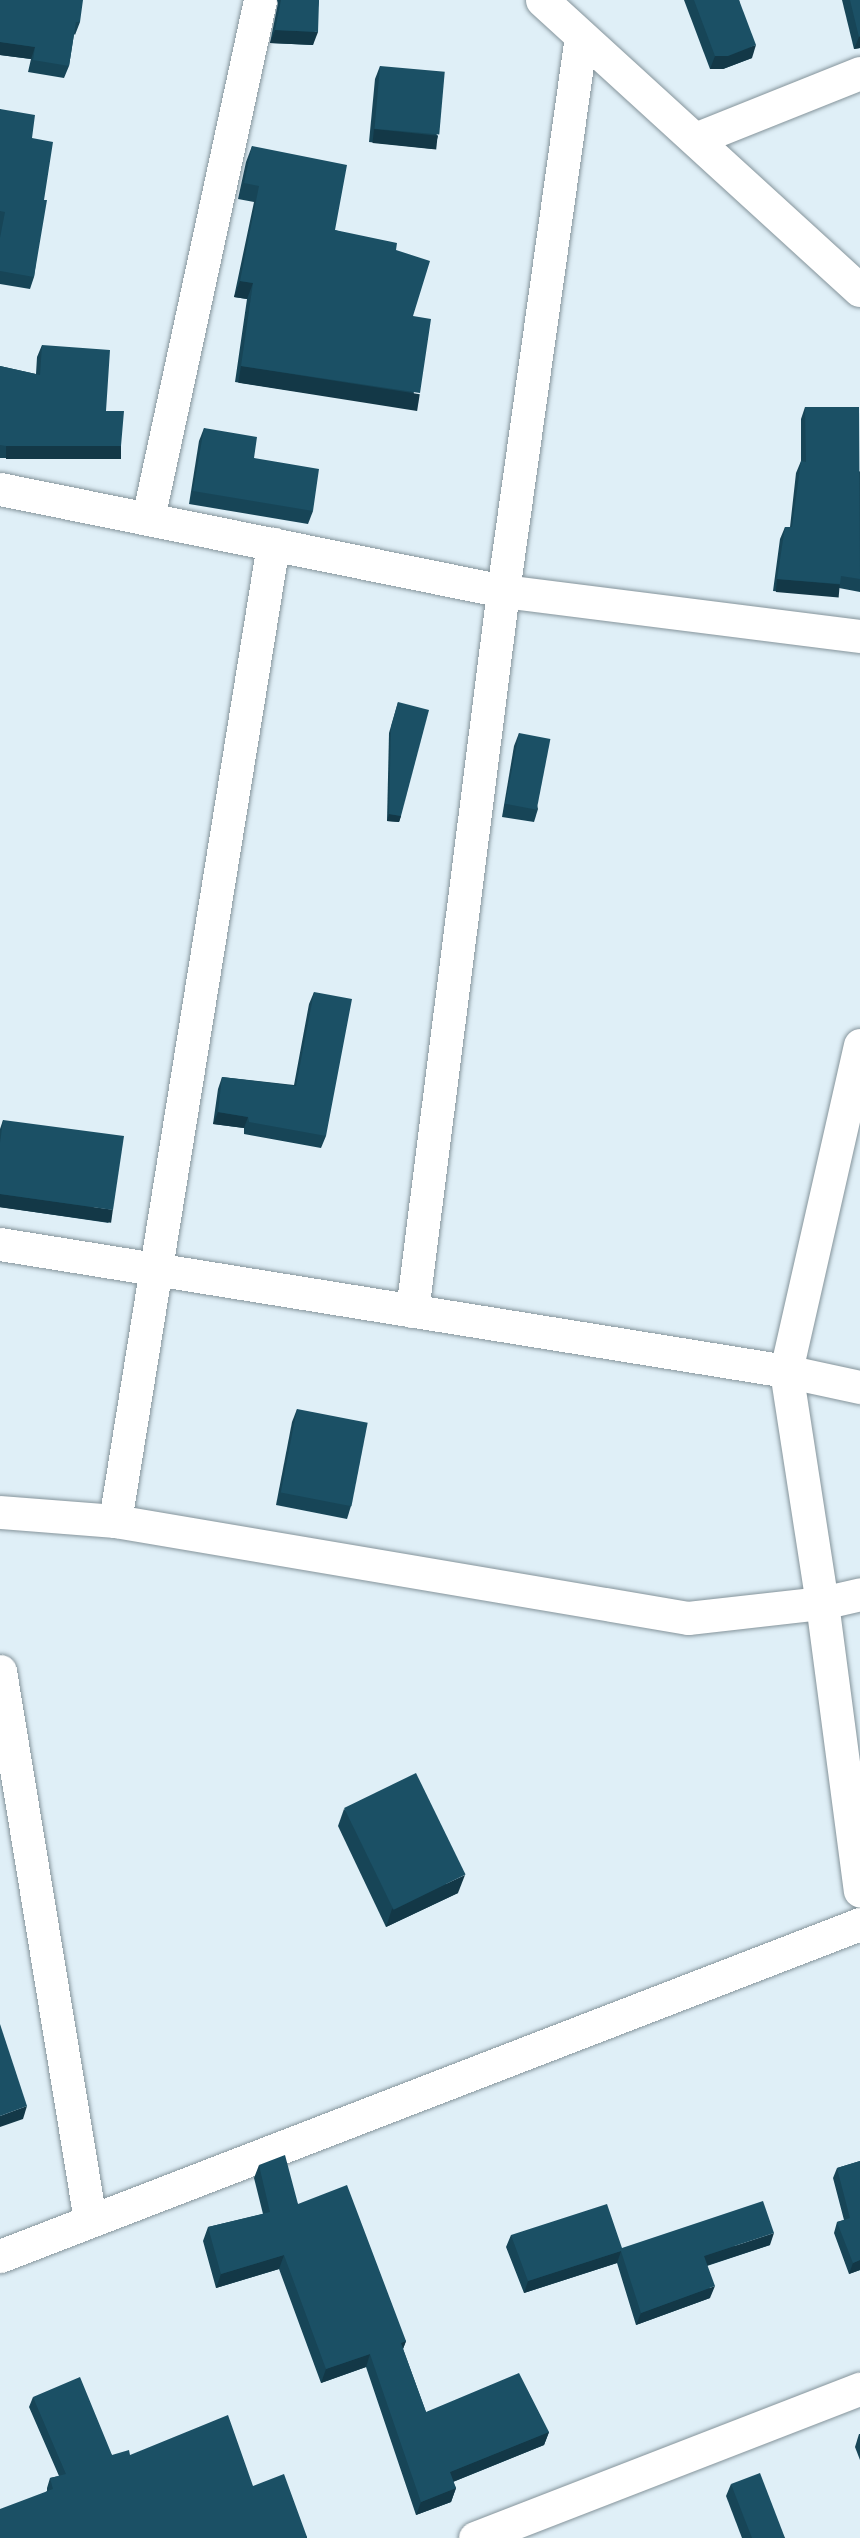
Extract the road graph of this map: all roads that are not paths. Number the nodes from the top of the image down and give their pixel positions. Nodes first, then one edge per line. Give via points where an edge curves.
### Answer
1 (260, 0) edge
2 (542, 0) edge
3 (581, 36) junction
4 (860, 74) edge
5 (695, 139) junction
6 (860, 290) edge
7 (0, 489) edge
8 (148, 518) junction
9 (273, 544) junction
10 (503, 591) junction
11 (860, 636) edge
12 (860, 1045) edge
13 (0, 1244) edge
14 (154, 1270) junction
15 (412, 1311) junction
16 (786, 1371) junction
17 (860, 1388) edge
18 (0, 1512) edge
19 (115, 1521) junction
20 (860, 1594) edge
21 (822, 1603) junction
22 (0, 1671) edge
23 (8, 1828) edge
24 (860, 1891) edge
25 (860, 1924) edge
26 (90, 2220) junction
27 (0, 2256) edge
28 (860, 2389) edge
29 (475, 2538) edge

1 - 8 street
2 - 3 street
3 - 5 street
3 - 10 street
4 - 5 street
5 - 6 street
7 - 8 street
8 - 9 street
9 - 10 street
9 - 14 street
10 - 11 street
10 - 15 street
12 - 16 street
13 - 14 street
14 - 15 street
14 - 19 street
15 - 16 street
16 - 17 street
16 - 21 street
18 - 19 street
19 - 21 street via 688,1618
20 - 21 street
21 - 24 street
22 - 23 street
23 - 26 street
25 - 26 street
26 - 27 street
28 - 29 street

